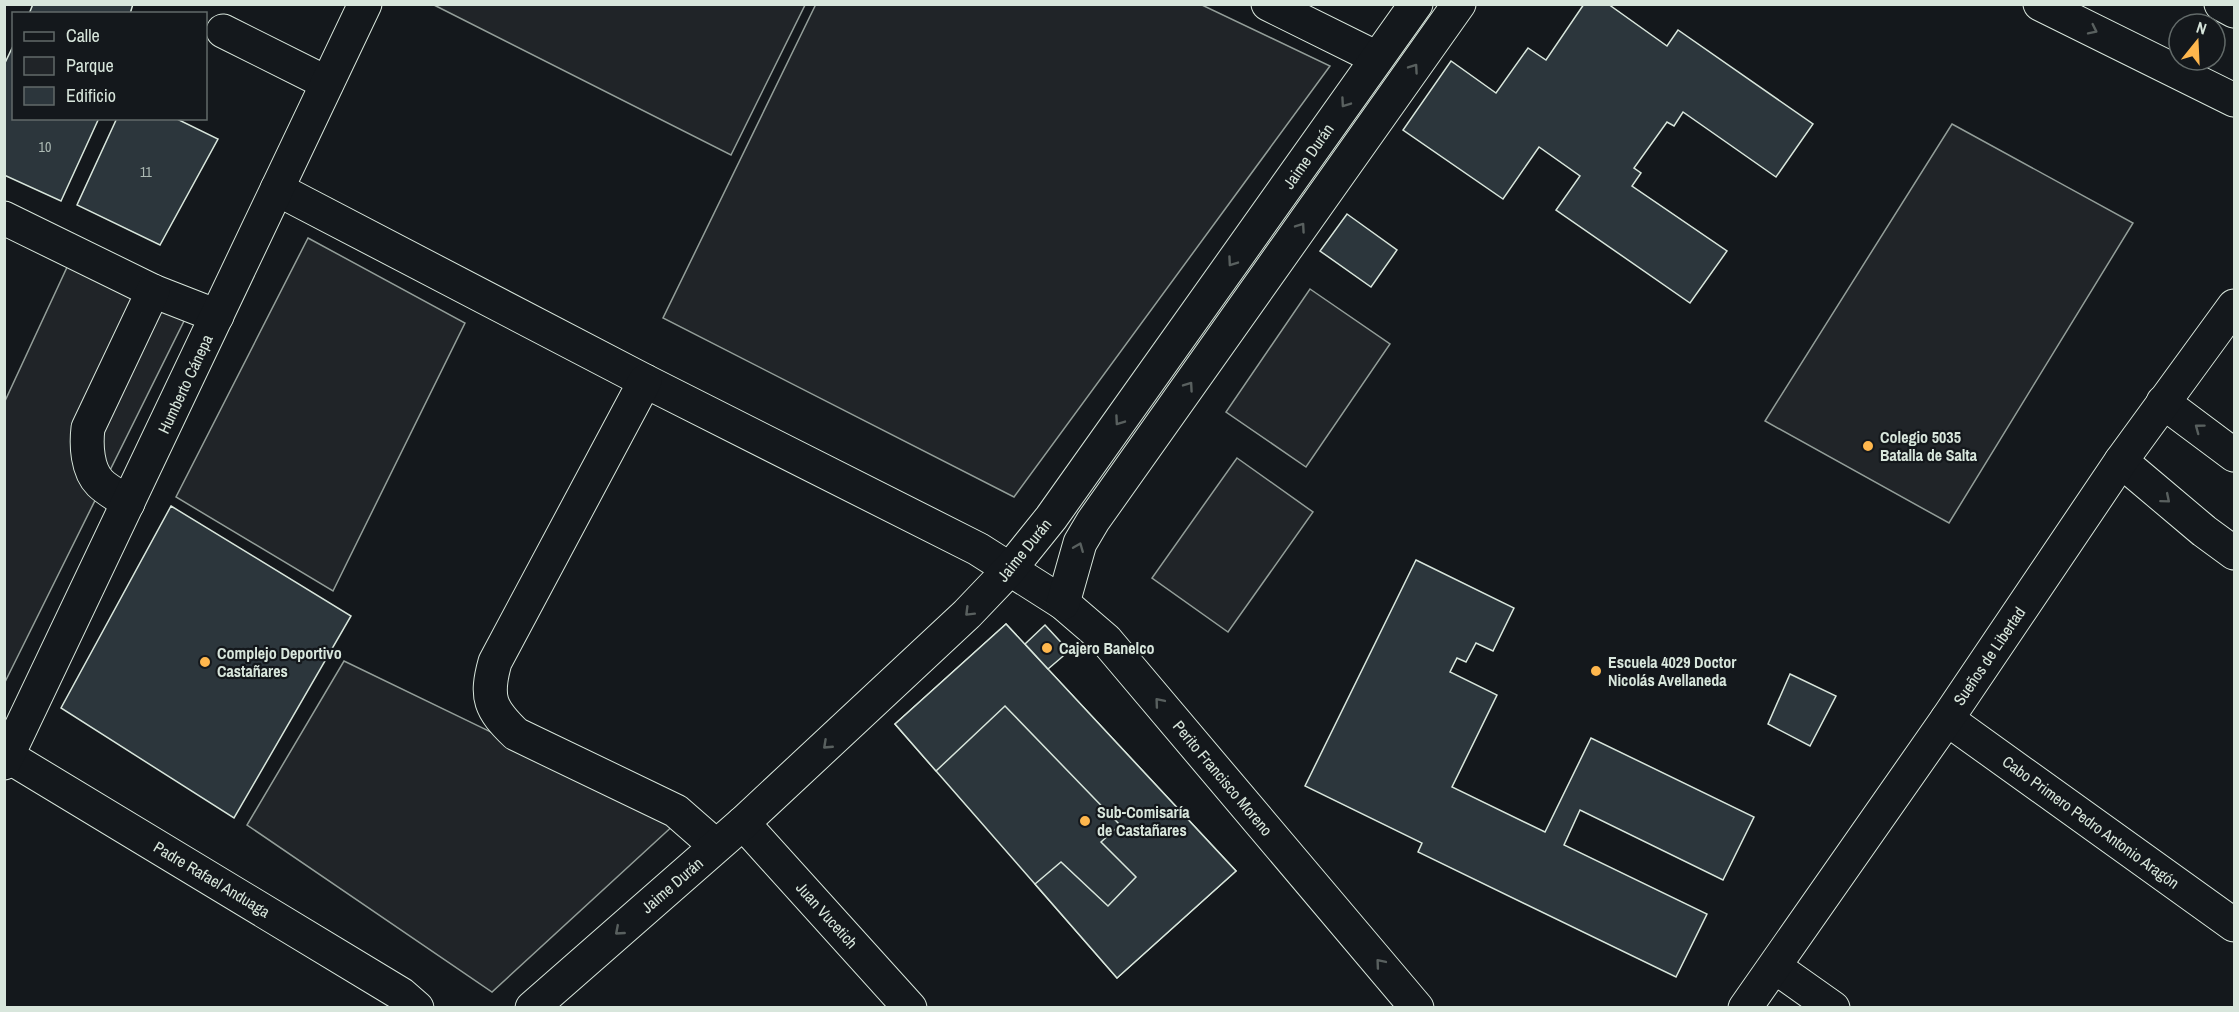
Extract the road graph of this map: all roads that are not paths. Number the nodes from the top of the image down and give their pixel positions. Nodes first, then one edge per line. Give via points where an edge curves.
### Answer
1 (365, 4) edge
2 (1268, 4) edge
3 (1416, 4) edge
4 (1459, 4) edge
5 (2040, 4) edge
6 (2222, 4) edge
7 (2235, 11) edge
8 (222, 31) dead end
9 (1377, 58) junction
10 (327, 82) junction
11 (2235, 100) edge
12 (277, 189) junction
13 (4, 218) edge
14 (153, 291) junction
15 (2235, 306) edge
16 (217, 316) junction
17 (645, 381) junction
18 (2163, 402) junction
19 (2235, 455) edge
20 (2121, 461) junction
21 (128, 503) junction
22 (2235, 553) edge
23 (1010, 569) junction
24 (1063, 603) junction
25 (1947, 719) junction
26 (6, 757) edge
27 (744, 823) junction
28 (716, 846) junction
29 (2235, 925) edge
30 (1775, 967) junction
31 (417, 1008) edge
32 (532, 1008) edge
33 (910, 1008) edge
34 (1417, 1008) edge
35 (1744, 1008) edge
36 (1833, 1008) edge

1 - 10 street, Humberto Cánepa
2 - 9 street
3 - 9 street, Jaime Durán
24 -> 4 street via 1080,543 1093,521
5 -> 11 street
6 - 7 street
8 - 10 street
9 -> 23 street, Jaime Durán via 1051,518
10 - 12 street, Humberto Cánepa
12 - 16 street, Humberto Cánepa
12 - 17 street, Perito Francisco Moreno
13 - 14 street
14 - 16 street
14 - 21 street via 88,428 86,447 99,482
15 - 18 street, Sueños de Libertad
16 - 21 street, Humberto Cánepa
17 - 23 street, Perito Francisco Moreno via 978,549
17 - 28 street via 495,662 489,683 490,699 497,715 516,734 676,811
19 -> 18 street
18 - 20 street, Sueños de Libertad
20 -> 22 street
20 - 25 street, Sueños de Libertad
21 - 26 street, Humberto Cánepa
23 - 24 street, Perito Francisco Moreno
23 -> 27 street, Jaime Durán
34 -> 24 street, Perito Francisco Moreno via 1106,639
25 - 29 street, Cabo Primero Pedro Antonio Aragón
25 - 30 street, Sueños de Libertad
26 - 31 street, Padre Rafael Anduaga via 400,994
27 - 28 street, Jaime Durán
27 - 33 street, Juan Vucetich
28 -> 32 street, Jaime Durán
30 - 35 street, Sueños de Libertad
30 - 36 street

